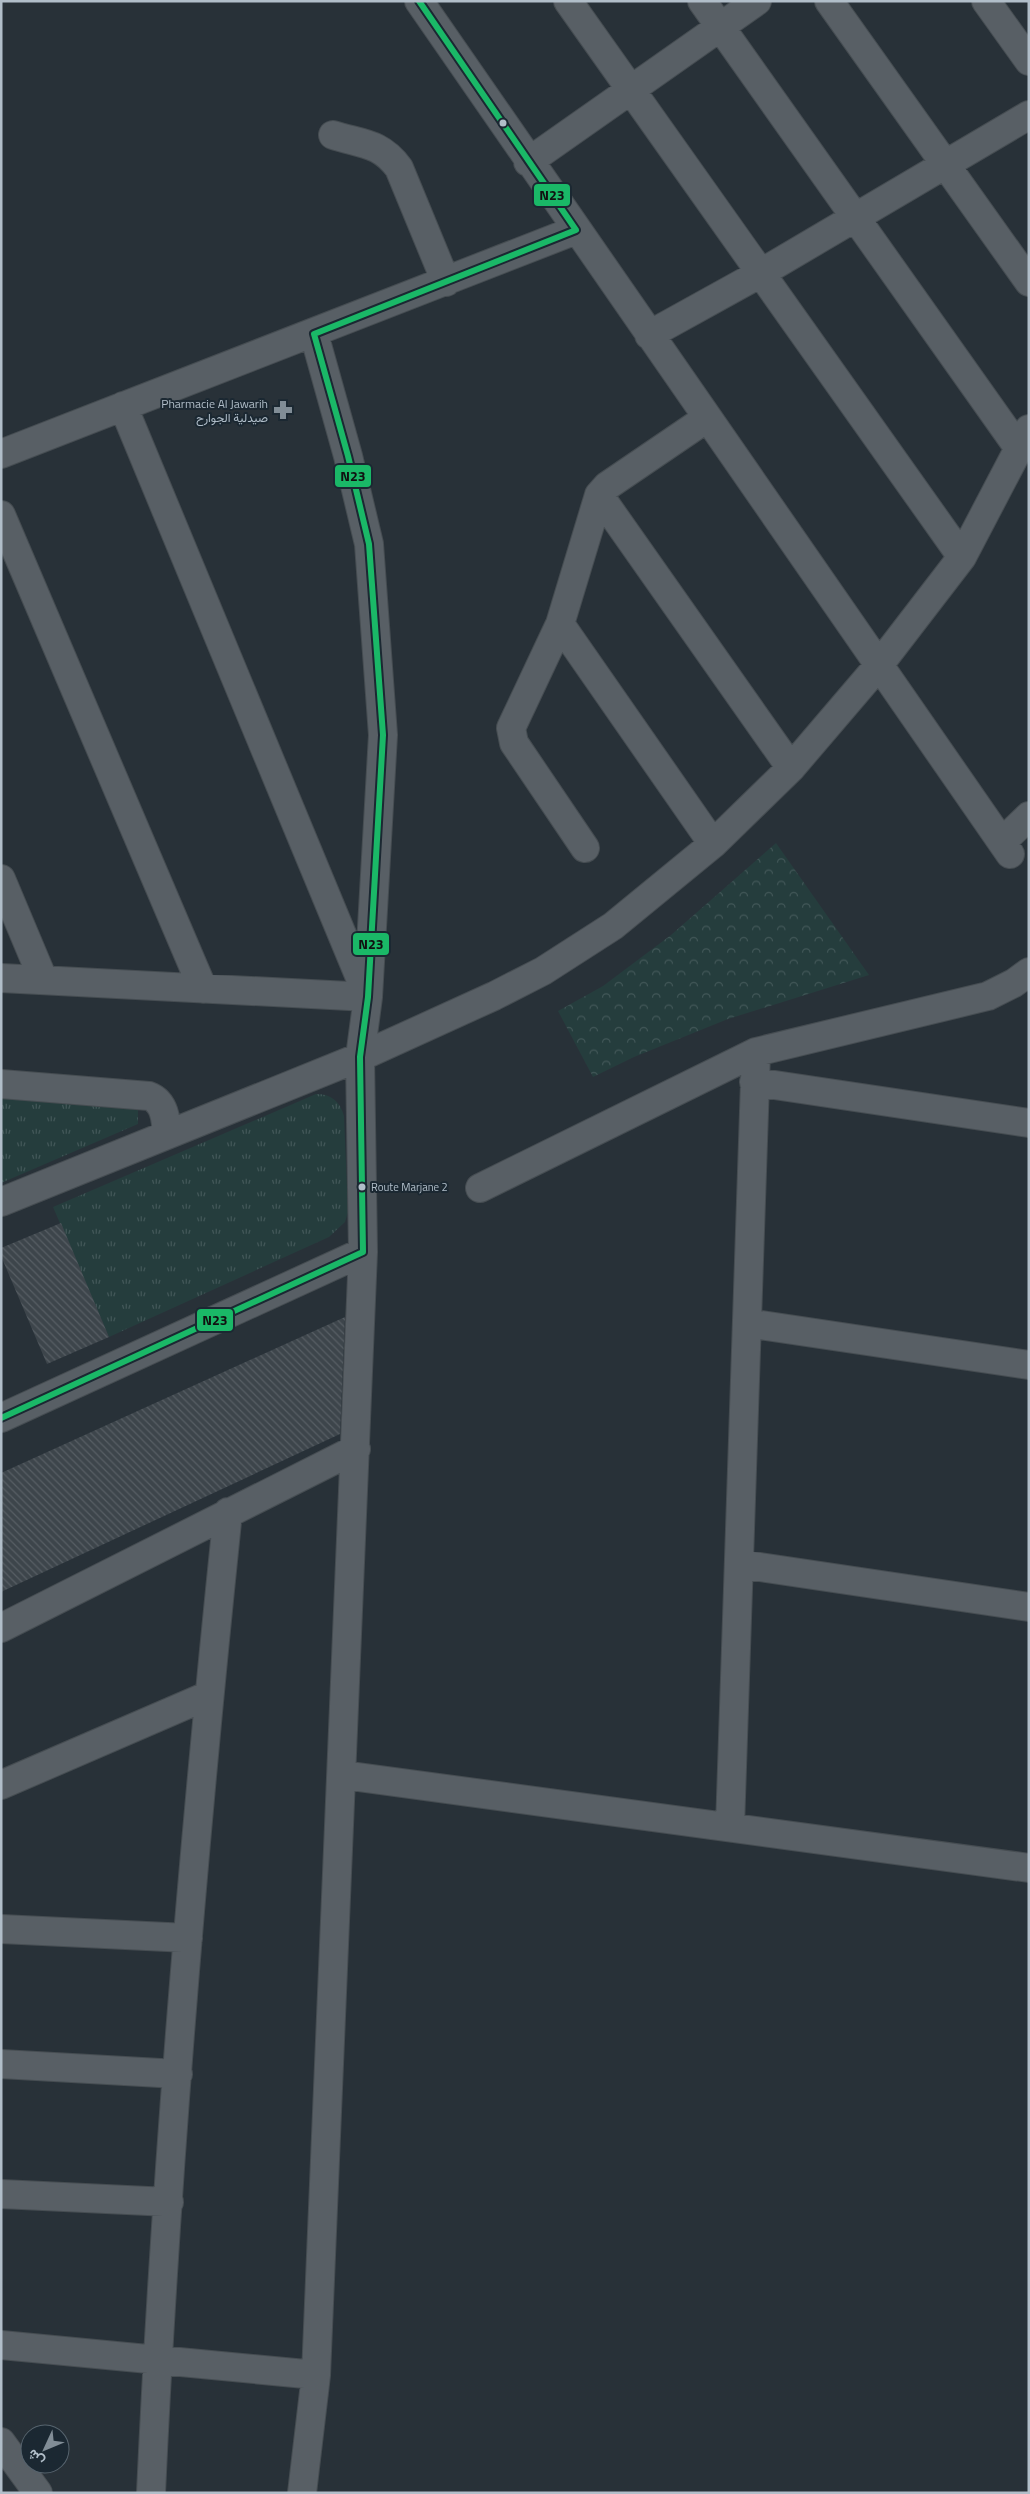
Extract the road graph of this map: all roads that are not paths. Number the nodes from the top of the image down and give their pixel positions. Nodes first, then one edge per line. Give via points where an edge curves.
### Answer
1 (419, 1) edge
2 (568, 1) edge
3 (702, 1) edge
4 (757, 1) edge
5 (829, 1) edge
6 (986, 1) edge
7 (720, 26) junction
8 (1029, 60) edge
9 (630, 89) junction
10 (1029, 115) edge
11 (333, 135) dead end
12 (528, 162) junction
13 (945, 164) junction
14 (854, 216) junction
15 (576, 230) junction
16 (761, 273) junction
17 (446, 282) junction
18 (1029, 282) edge
19 (314, 334) junction
20 (649, 335) junction
21 (123, 406) junction
22 (707, 418) junction
23 (1024, 440) edge
24 (1, 454) edge
25 (599, 495) junction
26 (1, 515) edge
27 (962, 557) junction
28 (560, 624) junction
29 (879, 665) junction
30 (791, 768) junction
31 (1029, 816) edge
32 (713, 844) junction
33 (585, 848) dead end
34 (1, 879) edge
35 (1029, 972) edge
36 (1, 978) edge
37 (42, 979) junction
38 (204, 989) junction
39 (368, 997) junction
40 (756, 1052) junction
41 (360, 1058) junction
42 (754, 1082) junction
43 (1, 1084) edge
44 (1029, 1123) edge
45 (167, 1135) junction
46 (480, 1188) dead end
47 (1, 1202) edge
48 (363, 1252) junction
49 (747, 1323) junction
50 (1029, 1365) edge
51 (1, 1418) edge
52 (356, 1449) junction
53 (228, 1512) junction
54 (739, 1564) junction
55 (1029, 1607) edge
56 (1, 1628) edge
57 (209, 1695) junction
58 (343, 1775) junction
59 (1, 1785) edge
60 (730, 1827) junction
61 (1029, 1868) edge
62 (1, 1929) edge
63 (188, 1938) junction
64 (1, 2064) edge
65 (178, 2074) junction
66 (1, 2194) edge
67 (169, 2202) junction
68 (1, 2346) edge
69 (157, 2360) junction
70 (316, 2375) junction
71 (1, 2442) edge
72 (38, 2493) edge
73 (151, 2493) edge
74 (302, 2493) edge

1 - 12 street
2 - 9 street
3 - 7 street
4 - 7 street
5 - 13 street
6 - 8 street
7 - 9 street
7 - 14 street
9 - 12 street
9 - 16 street
10 - 13 street
11 - 17 street via 379,147 390,156 399,168
12 - 15 street
13 - 14 street
13 - 18 street
14 - 16 street
14 - 23 street
15 - 17 street
15 - 20 street
16 - 20 street
16 - 27 street
17 - 19 street
19 - 21 street
19 - 39 street via 369,544 383,735
20 - 22 street
21 - 24 street
21 - 39 street
22 - 25 street via 607,486
22 - 29 street
23 - 27 street
25 - 28 street
25 - 30 street
26 - 38 street
27 - 29 street
28 - 32 street
28 - 33 street via 511,728 514,743
29 - 30 street
29 - 31 street via 1006,848
30 - 32 street
32 - 41 street via 613,926 543,971
34 - 37 street
35 - 40 street via 988,996
36 - 37 street
37 - 38 street
38 - 39 street
39 - 41 street
40 - 42 street
40 - 46 street
41 - 45 street
41 - 48 street
42 - 44 street
42 - 49 street
43 - 45 street via 149,1096 156,1099 164,1111
45 - 47 street
48 - 51 street
48 - 52 street
49 - 50 street
49 - 54 street
52 - 53 street
52 - 58 street
53 - 56 street
53 - 57 street
54 - 55 street
54 - 60 street
57 - 59 street
57 - 63 street
58 - 60 street
58 - 70 street
60 - 61 street
62 - 63 street
63 - 65 street
64 - 65 street
65 - 67 street
66 - 67 street
67 - 69 street
68 - 69 street
69 - 70 street
69 - 73 street
70 - 74 street
71 - 72 street

